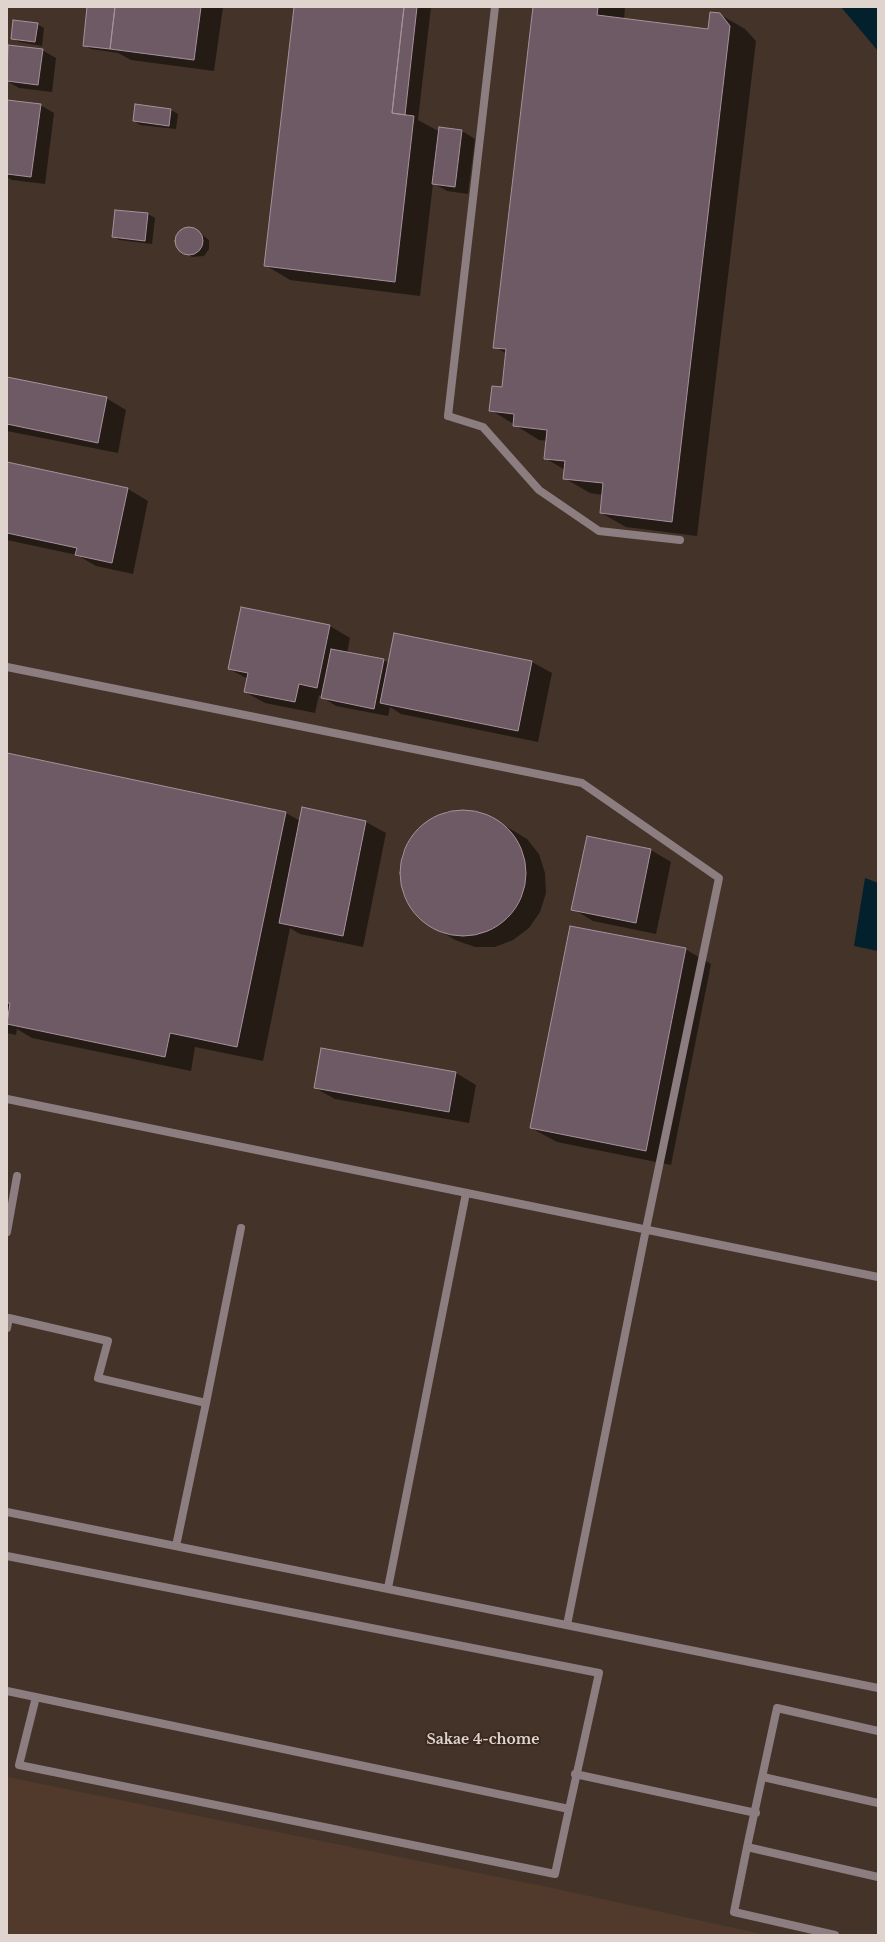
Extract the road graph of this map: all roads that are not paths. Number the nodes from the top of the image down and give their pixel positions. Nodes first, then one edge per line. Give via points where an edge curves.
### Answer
1 (495, 7) edge
2 (680, 540) dead end
3 (7, 667) edge
4 (7, 1099) edge
5 (17, 1176) dead end
6 (466, 1192) junction
7 (241, 1228) dead end
8 (646, 1229) junction
9 (7, 1232) edge
10 (878, 1277) edge
11 (8, 1318) edge
12 (7, 1328) edge
13 (206, 1403) junction
14 (7, 1512) edge
15 (176, 1546) junction
16 (7, 1556) edge
17 (388, 1588) junction
18 (567, 1625) junction
19 (878, 1688) edge
20 (7, 1691) edge
21 (36, 1697) junction
22 (878, 1731) edge
23 (575, 1774) junction
24 (764, 1777) junction
25 (878, 1803) edge
26 (568, 1809) junction
27 (756, 1812) junction
28 (747, 1847) junction
29 (878, 1877) edge
30 (835, 1935) edge

1 - 2 street via 448,416 483,427 539,490 599,531
3 - 8 street via 582,783 719,878
4 - 6 street
5 - 9 street
6 - 8 street
6 - 17 street
7 - 13 street
8 - 10 street
8 - 18 street
11 - 12 street
11 - 13 street via 108,1341 98,1378
13 - 15 street
14 - 15 street
15 - 17 street
16 - 23 street via 598,1673
17 - 18 street
18 - 19 street
20 - 21 street
21 - 26 street
21 - 26 street via 19,1765 554,1874
22 - 24 street via 777,1708
23 - 26 street
23 - 27 street
24 - 25 street
24 - 27 street
27 - 28 street
28 - 29 street
28 - 30 street via 734,1912

